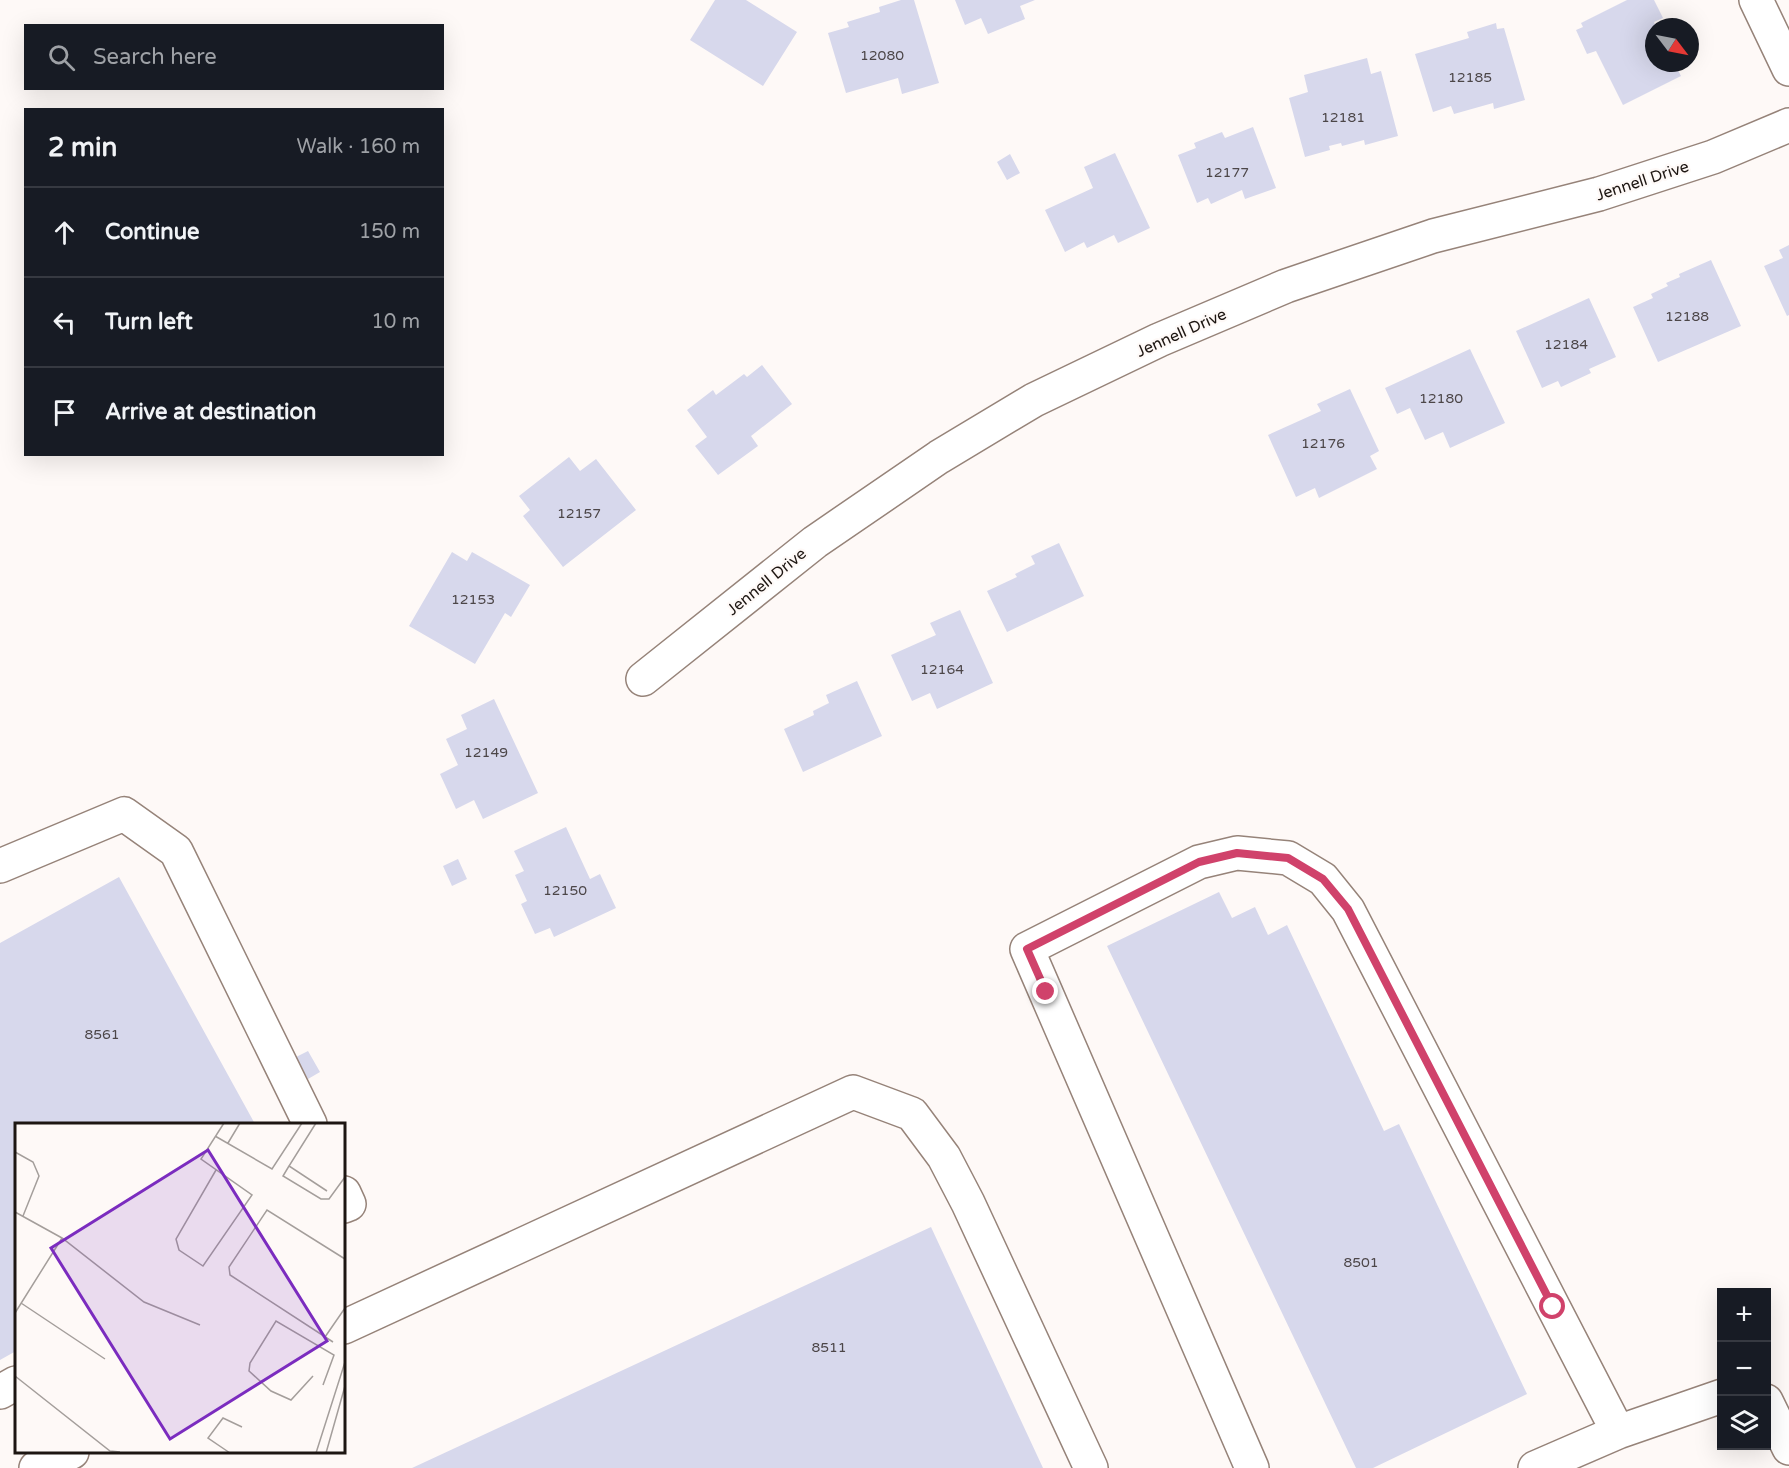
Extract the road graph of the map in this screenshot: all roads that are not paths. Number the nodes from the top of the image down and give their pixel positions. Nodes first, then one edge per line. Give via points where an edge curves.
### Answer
1 (1756, 0) edge
2 (1789, 69) edge
3 (1789, 125) edge
4 (643, 679) dead end
5 (0, 866) edge
6 (309, 1123) edge
7 (345, 1327) edge
8 (15, 1384) edge
9 (0, 1392) edge
10 (1717, 1398) edge
11 (1771, 1410) edge
12 (1618, 1432) junction
13 (1789, 1448) edge
14 (70, 1453) edge
15 (36, 1468) edge
16 (1091, 1468) edge
17 (1252, 1468) edge
18 (1535, 1468) edge

1 - 2 street
3 - 4 street, Jennell Drive via 1713,157 1609,191 1433,236 1287,286 1034,400 939,457 814,542
5 - 6 street via 124,814 176,851
7 - 16 street via 853,1092 912,1114 944,1157
8 - 9 street
10 - 12 street
11 - 13 street
12 - 17 street via 1348,909 1323,879 1288,858 1237,853 1199,862 1027,949
12 - 18 street
14 - 15 street

